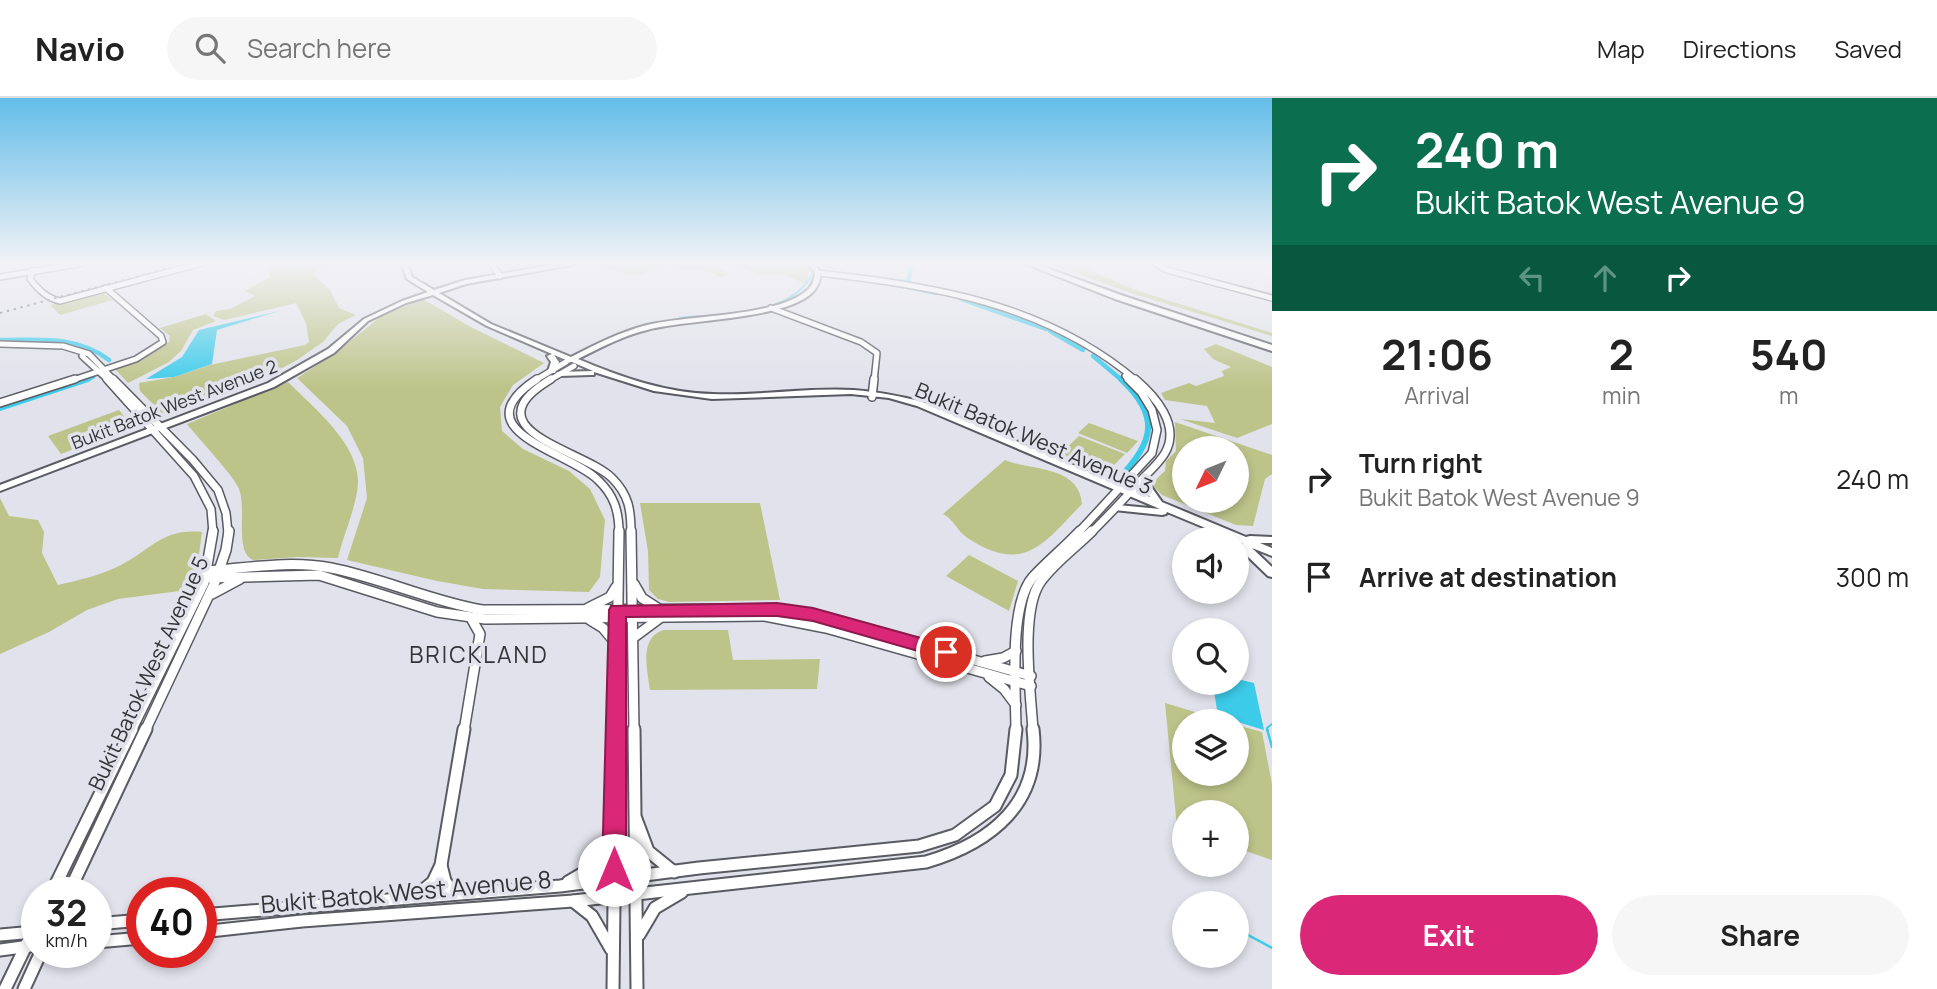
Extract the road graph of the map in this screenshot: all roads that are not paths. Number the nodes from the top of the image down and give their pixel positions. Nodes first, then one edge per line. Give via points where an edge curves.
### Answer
1 (125, 305) edge
2 (400, 305) edge
3 (449, 305) edge
4 (784, 305) edge
5 (986, 305) edge
6 (998, 305) edge
7 (1142, 305) edge
8 (1155, 305) edge
9 (773, 309) junction
10 (1157, 310) junction
11 (1272, 343) edge
12 (0, 346) edge
13 (595, 351) junction
14 (552, 354) junction
15 (1272, 354) edge
16 (573, 362) junction
17 (102, 371) junction
18 (556, 372) junction
19 (591, 373) junction
20 (604, 373) junction
21 (1139, 389) junction
22 (1148, 390) junction
23 (872, 395) junction
24 (0, 403) edge
25 (156, 428) junction
26 (1142, 480) junction
27 (0, 486) edge
28 (1124, 492) junction
29 (1118, 508) junction
30 (1162, 508) junction
31 (1203, 527) edge
32 (1272, 540) edge
33 (1249, 541) edge
34 (1249, 545) edge
35 (1249, 548) edge
36 (226, 550) junction
37 (1272, 552) edge
38 (1249, 553) edge
39 (1272, 559) edge
40 (1272, 572) edge
41 (247, 573) junction
42 (218, 574) junction
43 (206, 575) junction
44 (633, 583) junction
45 (618, 585) junction
46 (209, 596) junction
47 (581, 611) junction
48 (662, 613) junction
49 (618, 614) junction
50 (633, 614) junction
51 (471, 618) junction
52 (589, 619) junction
53 (499, 620) junction
54 (480, 634) junction
55 (634, 638) junction
56 (618, 646) junction
57 (1016, 651) junction
58 (968, 658) junction
59 (977, 671) junction
60 (1017, 677) junction
61 (1031, 681) junction
62 (1017, 708) junction
63 (634, 813) junction
64 (614, 836) junction
65 (441, 865) junction
66 (674, 872) junction
67 (59, 877) edge
68 (76, 877) edge
69 (635, 877) junction
70 (613, 880) junction
71 (560, 886) junction
72 (691, 888) junction
73 (453, 893) junction
74 (635, 894) junction
75 (614, 896) junction
76 (416, 897) junction
77 (573, 901) junction
78 (217, 914) edge
79 (217, 931) edge
80 (0, 935) edge
81 (21, 936) edge
82 (21, 941) edge
83 (636, 942) junction
84 (0, 950) edge
85 (613, 953) junction
86 (21, 960) edge
87 (34, 968) edge
88 (5, 989) edge
89 (24, 989) edge
90 (612, 989) edge
91 (637, 989) edge

1 - 17 street via 164,339 143,356
2 - 25 main road, Bukit Batok West Avenue 2 via 366,320 331,351 288,377
3 - 14 main road, Bukit Batok West Avenue 3
4 - 9 main road
5 - 21 street, Bukit Batok West Avenue 8 via 1065,334
6 - 22 street, Bukit Batok West Avenue 8 via 1076,335
7 - 10 highway
8 - 11 highway
9 - 13 main road via 645,331
9 - 23 street via 874,349 878,359
10 - 11 highway
10 - 15 highway
12 - 17 street, Bukit Batok West Avenue 5 via 70,347 89,354
13 - 14 main road
13 - 16 main road
13 - 20 main road via 593,363
14 - 16 main road, Bukit Batok West Avenue 3
14 - 18 main road
16 - 18 street
16 - 19 main road, Bukit Batok West Avenue 3
16 - 20 main road, Bukit Batok West Avenue 3
17 - 24 street
17 - 25 street, Bukit Batok West Avenue 5
18 - 19 main road
18 - 44 street via 529,394 521,409 523,423 533,435 599,468 624,494 631,507
18 - 45 street via 518,393 508,408 509,421 520,435 582,467 608,491 618,514
19 - 23 main road, Bukit Batok West Avenue 3 via 695,399
20 - 23 main road, Bukit Batok West Avenue 3 via 654,389 712,397 820,391
21 - 22 street
21 - 28 street, Bukit Batok West Avenue 8 via 1155,414 1157,440
22 - 26 street, Bukit Batok West Avenue 8 via 1168,422 1169,442
23 - 28 main road, Bukit Batok West Avenue 3 via 954,421
25 - 27 main road, Bukit Batok West Avenue 2
25 - 36 street, Bukit Batok West Avenue 5 via 221,496 229,528
25 - 43 street, Bukit Batok West Avenue 5 via 209,498 215,534
26 - 28 street, Bukit Batok West Avenue 8
26 - 30 main road
28 - 29 street, Bukit Batok West Avenue 8
28 - 30 main road, Bukit Batok West Avenue 3
28 - 57 street, Bukit Batok West Avenue 8 via 1033,577 1016,631
29 - 30 main road
29 - 61 street, Bukit Batok West Avenue 8 via 1034,593
30 - 31 main road, Bukit Batok West Avenue 3
32 - 33 main road
34 - 37 main road, Bukit Batok West Avenue 3
35 - 39 main road, Bukit Batok West Avenue 3
36 - 41 street
36 - 42 street, Bukit Batok West Avenue 5
38 - 40 main road
41 - 42 street
41 - 46 street
41 - 47 street via 289,565 329,568 458,607
41 - 51 street via 319,575
42 - 43 street
42 - 46 street, Bukit Batok West Avenue 5
43 - 67 street, Bukit Batok West Avenue 5
44 - 48 street via 642,598
44 - 50 street
45 - 47 street via 610,597
45 - 49 street
46 - 68 street, Bukit Batok West Avenue 5
47 - 49 street
48 - 50 street
48 - 55 street
48 - 58 street via 789,611
48 - 59 street via 765,616 808,623
49 - 50 street
49 - 52 street
49 - 56 street
50 - 55 street
51 - 53 street
51 - 54 street
52 - 53 street
52 - 56 street
53 - 54 street
54 - 65 street
55 - 63 street
56 - 64 street
57 - 58 street via 996,660
57 - 60 street, Bukit Batok West Avenue 8
58 - 60 street
59 - 60 street
59 - 62 street via 999,684
60 - 61 street
60 - 62 street, Bukit Batok West Avenue 8
61 - 72 street, Bukit Batok West Avenue 8 via 1035,755 1024,793 1004,822 973,846 926,862
62 - 66 street, Bukit Batok West Avenue 8 via 1015,760 1004,793 982,818 955,835 919,846
63 - 66 street via 649,850
63 - 69 street
64 - 70 street
64 - 71 street via 597,865
65 - 73 street
65 - 76 street via 433,882
66 - 69 street, Bukit Batok West Avenue 8
69 - 70 street, Bukit Batok West Avenue 8
69 - 74 street
70 - 71 street, Bukit Batok West Avenue 8
70 - 75 street
71 - 73 street, Bukit Batok West Avenue 8
72 - 74 street, Bukit Batok West Avenue 8
72 - 83 street via 653,909
73 - 76 street, Bukit Batok West Avenue 8
74 - 75 street, Bukit Batok West Avenue 8
74 - 83 street
75 - 77 street, Bukit Batok West Avenue 8
75 - 85 street
76 - 78 street, Bukit Batok West Avenue 8
77 - 79 street, Bukit Batok West Avenue 8
77 - 85 street via 592,915
80 - 81 street
82 - 84 street
83 - 91 street
85 - 90 street
86 - 88 street
87 - 89 street

